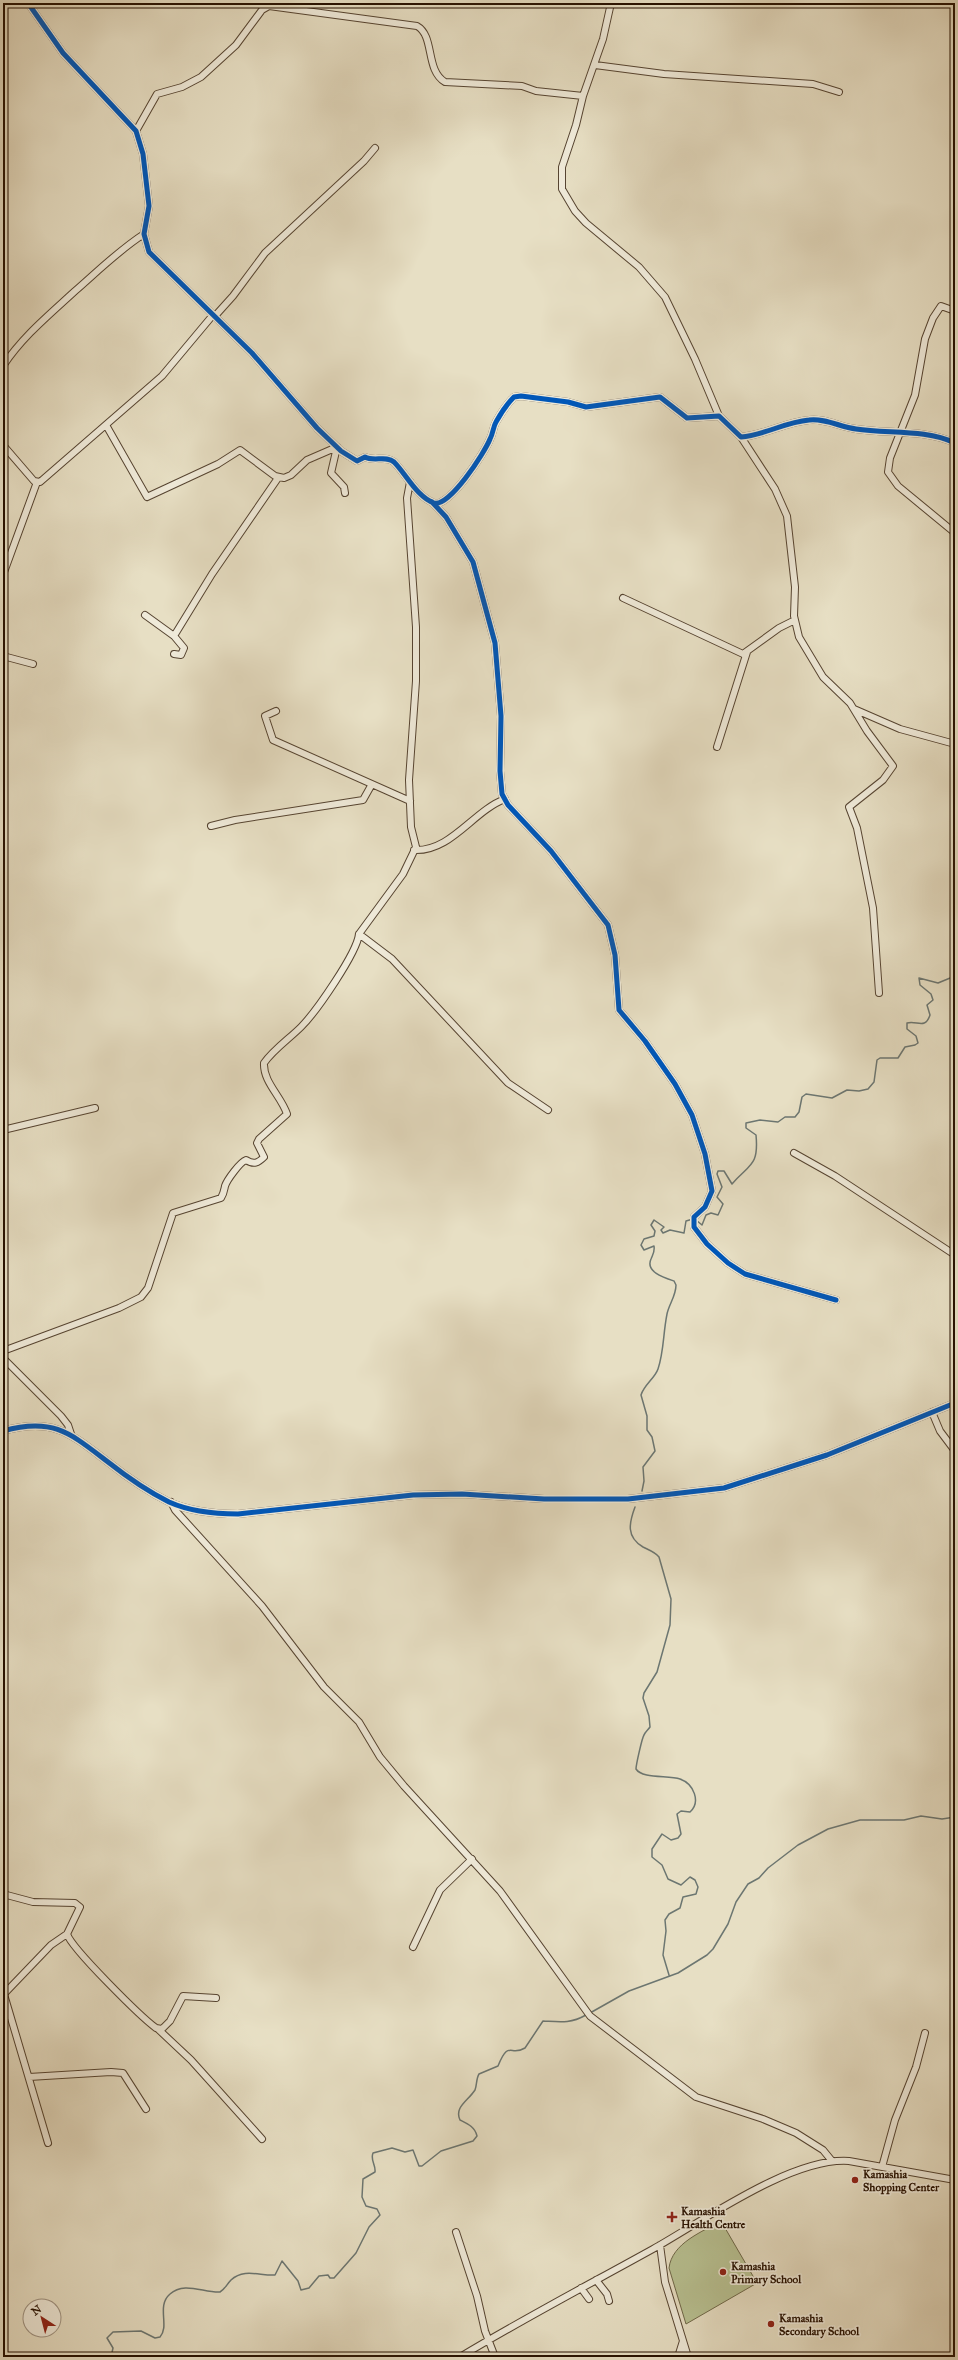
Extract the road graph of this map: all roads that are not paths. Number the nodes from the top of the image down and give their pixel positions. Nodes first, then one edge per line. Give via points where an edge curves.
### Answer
1 (28, 3) edge
2 (611, 3) edge
3 (595, 65) junction
4 (839, 92) dead end
5 (582, 96) junction
6 (136, 131) junction
7 (375, 148) dead end
8 (144, 234) junction
9 (955, 311) edge
10 (214, 316) junction
11 (3, 366) edge
12 (719, 416) junction
13 (106, 424) junction
14 (901, 433) junction
15 (741, 437) junction
16 (955, 443) edge
17 (3, 445) edge
18 (337, 448) junction
19 (278, 478) junction
20 (37, 482) junction
21 (410, 482) junction
22 (345, 493) dead end
23 (432, 502) junction
24 (955, 533) edge
25 (3, 575) edge
26 (623, 598) dead end
27 (145, 615) dead end
28 (795, 620) junction
29 (174, 636) junction
30 (746, 652) junction
31 (174, 654) dead end
32 (3, 656) edge
33 (33, 664) dead end
34 (854, 709) junction
35 (276, 710) dead end
36 (955, 744) edge
37 (716, 747) dead end
38 (372, 784) junction
39 (505, 799) junction
40 (410, 801) junction
41 (211, 826) dead end
42 (414, 850) junction
43 (359, 934) junction
44 (879, 993) dead end
45 (95, 1108) dead end
46 (548, 1110) dead end
47 (3, 1130) edge
48 (794, 1154) dead end
49 (955, 1255) edge
50 (836, 1300) dead end
51 (3, 1351) edge
52 (3, 1358) edge
53 (955, 1403) edge
54 (932, 1412) junction
55 (3, 1431) edge
56 (71, 1434) junction
57 (955, 1451) edge
58 (171, 1502) junction
59 (472, 1859) junction
60 (3, 1894) edge
61 (67, 1934) junction
62 (413, 1946) dead end
63 (4, 1992) edge
64 (216, 1998) dead end
65 (158, 2029) junction
66 (925, 2033) dead end
67 (29, 2077) junction
68 (146, 2108) dead end
69 (262, 2139) dead end
70 (48, 2143) dead end
71 (832, 2161) junction
72 (882, 2167) junction
73 (955, 2180) edge
74 (456, 2232) dead end
75 (660, 2245) junction
76 (596, 2280) junction
77 (581, 2288) junction
78 (589, 2299) dead end
79 (609, 2301) dead end
80 (488, 2340) junction
81 (683, 2341) junction
82 (460, 2357) edge
83 (494, 2357) edge
84 (678, 2357) edge
85 (688, 2357) edge

1 - 6 street via 63,53
2 - 3 street
3 - 4 street via 664,74 813,84
3 - 5 street
5 - 6 street via 536,91 522,86 445,82 437,74 425,35 417,26 269,6 262,10 236,45 201,77 182,87 157,94
5 - 12 street via 576,125 562,167 562,189 575,211 586,223 639,267 665,297
6 - 8 street via 143,154 149,206
7 - 10 street via 359,166 265,252 233,296
8 - 10 street via 149,252
8 - 11 street via 127,245 47,316 23,339
9 - 14 street via 941,306 933,318 922,354 915,395
10 - 13 street via 162,376
10 - 18 street via 252,353
12 - 15 street
12 - 23 street via 687,418 660,397 586,407 568,402 514,397 496,422 490,440 463,481 443,501 438,504
13 - 19 street via 147,497 218,464 240,450
13 - 20 street
14 - 15 street via 857,430 811,420
14 - 16 street via 939,437
14 - 24 street via 890,458 890,476 898,486
15 - 28 street via 775,489 787,516 795,587
17 - 20 street via 16,463
18 - 19 street via 307,460 289,477
18 - 21 street via 356,460 365,457 370,460 387,459 403,471
18 - 22 street via 331,473 344,487
19 - 29 street via 212,574
20 - 25 street
21 - 23 street
21 - 40 street via 406,498 407,524 416,627
23 - 39 street via 446,517 473,562 490,620 498,658 500,771
26 - 30 street via 660,613 726,647
27 - 29 street
28 - 30 street via 779,628
28 - 34 street via 804,648 823,677
29 - 31 street via 184,648 181,655
30 - 37 street
32 - 33 street
34 - 36 street via 900,728
34 - 44 street via 893,766 883,780 849,806 857,828 872,908
35 - 38 street via 266,716 273,740
38 - 40 street
38 - 41 street via 363,800
39 - 42 street via 491,806 439,845 428,850
39 - 50 street via 551,851 608,925 615,955 619,1010 645,1041 675,1084 692,1115 705,1154 712,1191 705,1207 693,1219 696,1232 728,1264 745,1274
40 - 42 street
42 - 43 street via 403,874
43 - 46 street via 392,959 508,1083
43 - 51 street via 349,958 311,1016 264,1063 268,1080 287,1114 259,1139 257,1143 264,1157 258,1163 246,1160 240,1162 225,1185 221,1198 173,1213 148,1288 141,1297 119,1308
45 - 47 street
48 - 49 street via 834,1176
52 - 56 street via 61,1416
53 - 54 street
54 - 57 street via 940,1431
54 - 58 street via 768,1476 724,1488 680,1495 620,1499 544,1499 468,1494 413,1495 280,1511 229,1514 187,1508
55 - 56 street via 24,1426 40,1426
56 - 58 street via 135,1482
58 - 59 street via 175,1510 262,1606 324,1687 359,1722 380,1756 401,1782
59 - 62 street via 440,1890
59 - 71 street via 504,1897 588,2013 696,2097 790,2131 815,2144
60 - 61 street via 33,1902 77,1903 80,1907
61 - 63 street via 51,1945
61 - 65 street via 120,1995
63 - 67 street
64 - 65 street via 183,1996 167,2025
65 - 69 street via 191,2060
66 - 72 street
67 - 68 street via 123,2073
67 - 70 street
71 - 72 street via 856,2161
71 - 75 street via 769,2184
72 - 73 street
74 - 80 street
75 - 76 street
75 - 81 street via 665,2282
76 - 77 street
76 - 79 street
77 - 78 street
77 - 80 street
80 - 82 street
80 - 83 street
81 - 84 street
81 - 85 street

